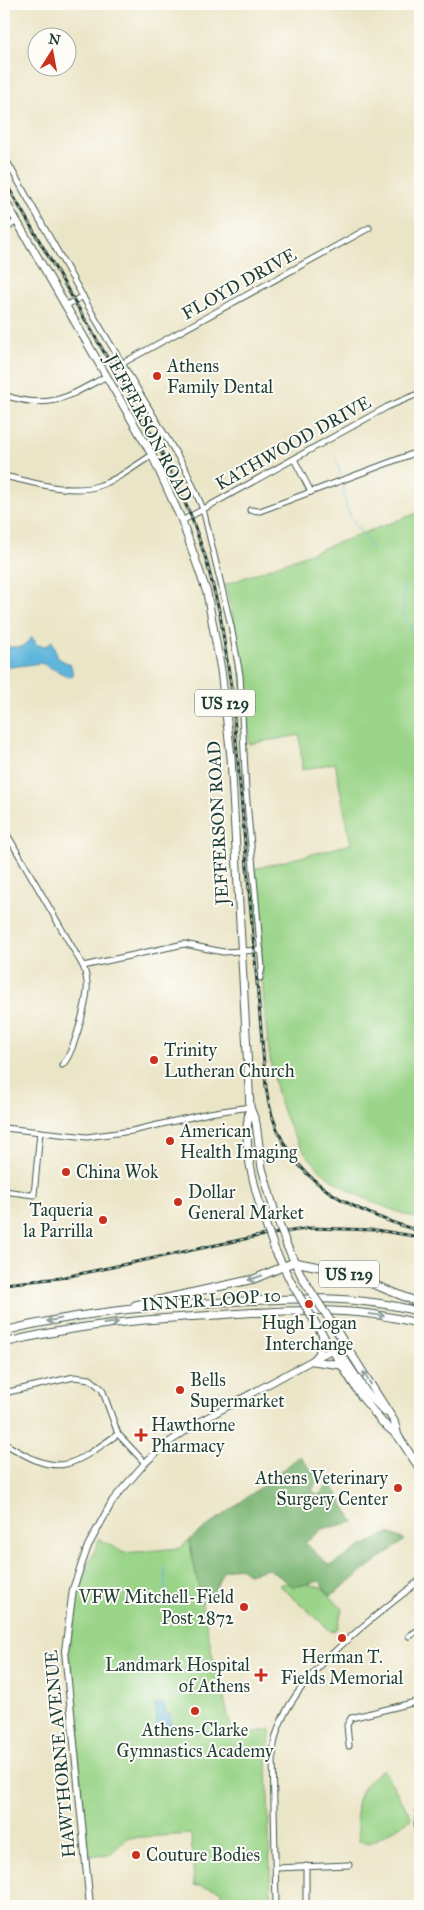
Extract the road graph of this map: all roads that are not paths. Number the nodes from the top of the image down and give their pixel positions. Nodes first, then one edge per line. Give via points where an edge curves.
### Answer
1 (4, 156) edge
2 (4, 199) edge
3 (16, 221) junction
4 (369, 228) dead end
5 (4, 231) edge
6 (83, 296) junction
7 (65, 306) junction
8 (123, 363) junction
9 (107, 376) junction
10 (420, 393) edge
11 (4, 396) edge
12 (420, 451) edge
13 (152, 455) junction
14 (294, 459) junction
15 (4, 476) edge
16 (311, 492) junction
17 (203, 509) junction
18 (250, 510) dead end
19 (182, 521) junction
20 (4, 829) edge
21 (261, 950) junction
22 (241, 952) junction
23 (83, 966) junction
24 (260, 978) dead end
25 (62, 1065) dead end
26 (250, 1107) junction
27 (4, 1128) edge
28 (40, 1132) junction
29 (4, 1191) edge
30 (294, 1262) junction
31 (283, 1266) junction
32 (420, 1304) edge
33 (102, 1312) junction
34 (420, 1312) edge
35 (420, 1324) edge
36 (4, 1330) edge
37 (321, 1332) junction
38 (4, 1343) edge
39 (344, 1343) junction
40 (334, 1350) junction
41 (313, 1361) junction
42 (341, 1365) junction
43 (4, 1393) edge
44 (391, 1417) junction
45 (118, 1434) junction
46 (398, 1436) junction
47 (4, 1443) edge
48 (145, 1463) junction
49 (420, 1469) edge
50 (420, 1580) edge
51 (420, 1629) edge
52 (409, 1636) dead end
53 (420, 1701) edge
54 (349, 1746) dead end
55 (420, 1805) edge
56 (420, 1841) edge
57 (349, 1865) dead end
58 (306, 1866) junction
59 (276, 1868) junction
60 (90, 1906) edge
61 (276, 1906) edge
62 (306, 1906) edge

1 - 6 street
2 - 3 highway, JEFFERSON ROAD / US 129
3 - 5 street
3 - 7 highway, JEFFERSON ROAD / US 129
4 - 8 street, FLOYD DRIVE
6 - 7 street
6 - 8 street
7 - 9 highway, JEFFERSON ROAD / US 129
8 - 17 street via 186,470
9 - 11 street via 56,401 26,403
9 - 13 highway, JEFFERSON ROAD / US 129
10 - 14 street, KATHWOOD DRIVE via 396,402
12 - 16 street
13 - 15 street via 92,488 65,488
13 - 19 highway, JEFFERSON ROAD / US 129
14 - 16 street
14 - 17 street, KATHWOOD DRIVE
16 - 18 street via 260,511
17 - 19 street, KATHWOOD DRIVE
17 - 21 street via 240,675 246,792
19 - 22 highway, JEFFERSON ROAD / US 129 via 207,593 221,670 231,757
20 - 23 street
21 - 22 street
21 - 24 street
22 - 23 street via 184,944
22 - 26 highway, JEFFERSON ROAD / US 129
23 - 25 street via 87,992 70,1055
26 - 28 street via 109,1135 87,1137
26 - 30 highway, JEFFERSON ROAD / US 129, bridge via 256,1123 262,1168
26 - 31 highway, JEFFERSON ROAD / US 129, bridge via 246,1128 250,1169 264,1220
27 - 28 street
28 - 29 street via 34,1195
30 - 31 highway
30 - 32 highway, US 129 via 340,1271
30 - 39 highway, JEFFERSON ROAD, bridge
31 -> 33 highway via 248,1280
31 - 37 highway, JEFFERSON ROAD / US 129, bridge
33 - 34 highway via 322,1298 361,1300
33 -> 36 highway
38 -> 35 highway, INNER LOOP 10 via 119,1322 296,1310 366,1313
37 - 40 highway, US 129
37 - 41 highway via 319,1354
39 - 40 main road, HAWTHORNE AVENUE
44 -> 39 highway, JEFFERSON ROAD
40 - 41 main road, HAWTHORNE AVENUE
40 - 42 highway, US 129
40 - 44 highway via 366,1392
41 - 42 highway
41 - 48 main road, HAWTHORNE AVENUE via 197,1423
42 - 46 highway, US 129 via 372,1410
43 - 45 street via 85,1377 102,1389
44 - 46 highway
45 - 47 street via 82,1459 63,1465 42,1463
45 - 48 street
46 - 49 highway, US 129
48 - 60 main road, HAWTHORNE AVENUE via 113,1500 97,1526 75,1581 67,1621 66,1671
50 - 59 street via 328,1659 299,1689 279,1722 273,1755
51 - 52 street
53 - 54 street via 351,1718 347,1725
55 - 56 street via 417,1829
57 - 58 street
58 - 59 street
58 - 62 street
59 - 61 street

